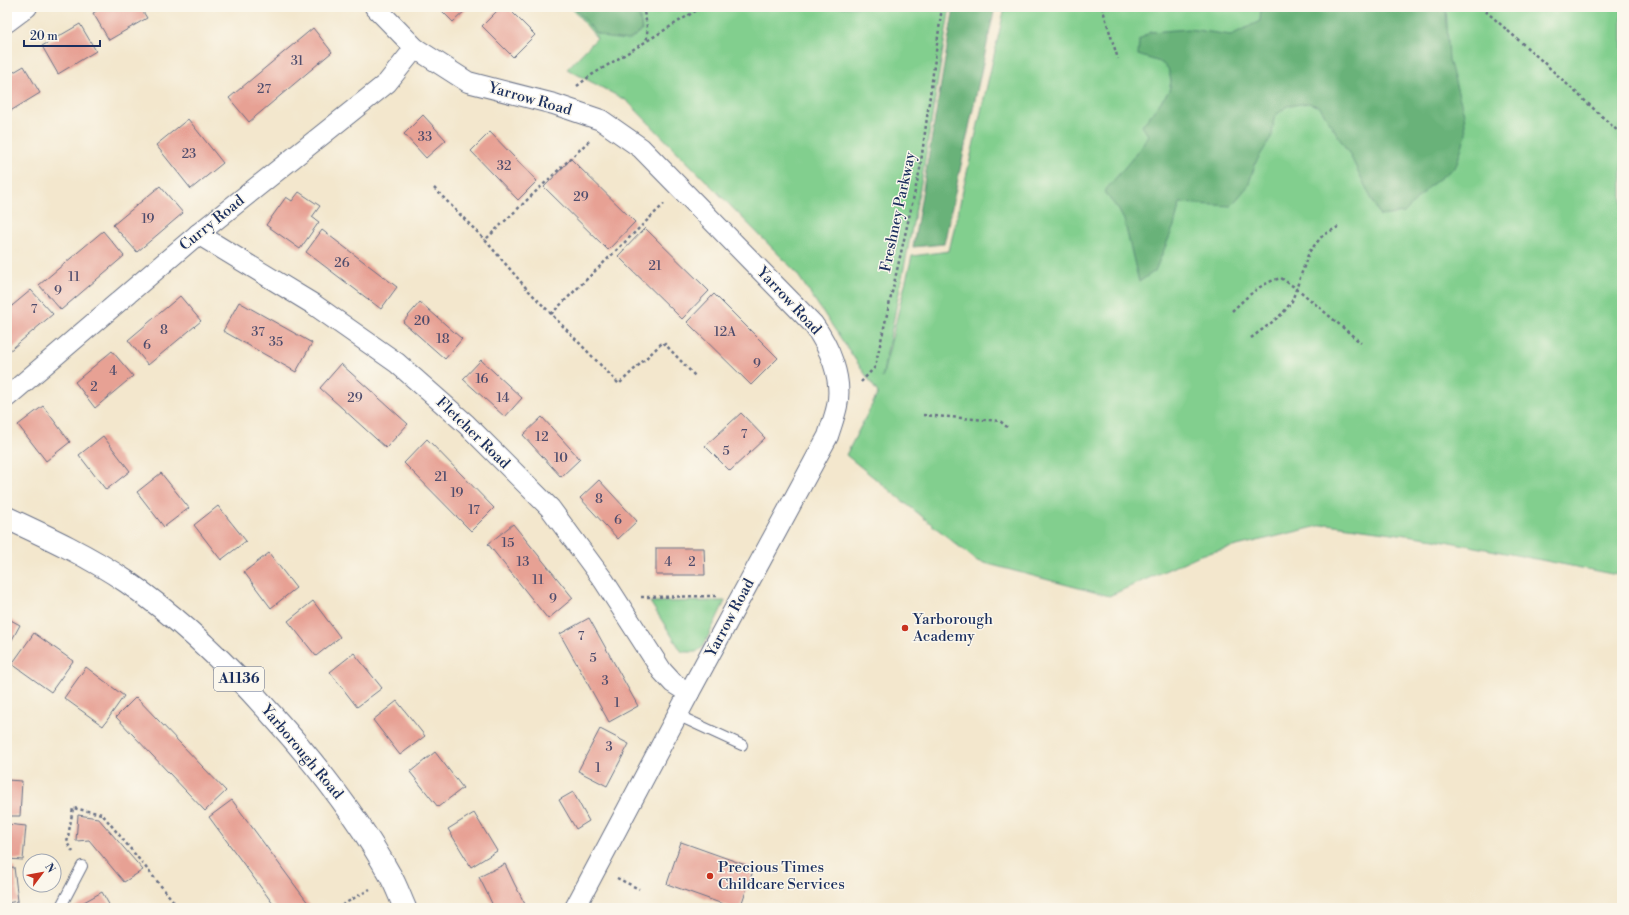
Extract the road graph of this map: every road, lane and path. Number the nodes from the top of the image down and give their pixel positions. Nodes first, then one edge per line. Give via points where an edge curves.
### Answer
1 (27, 7) edge
2 (375, 7) edge
3 (642, 7) edge
4 (702, 7) edge
5 (942, 7) edge
6 (1102, 7) edge
7 (1481, 7) edge
8 (7, 22) edge
9 (646, 42) junction
10 (415, 48) junction
11 (1118, 59) dead end
12 (554, 104) junction
13 (606, 124) junction
14 (1622, 135) edge
15 (434, 188) dead end
16 (680, 188) junction
17 (1338, 227) dead end
18 (198, 234) junction
19 (485, 240) junction
20 (1295, 287) junction
21 (1232, 311) dead end
22 (551, 314) junction
23 (1251, 338) dead end
24 (1361, 342) dead end
25 (696, 378) dead end
26 (7, 397) edge
27 (838, 405) junction
28 (923, 415) dead end
29 (1007, 427) dead end
30 (7, 520) edge
31 (742, 596) junction
32 (614, 598) junction
33 (689, 693) junction
34 (677, 715) junction
35 (742, 745) dead end
36 (82, 866) joint
37 (391, 875) junction
38 (60, 908) edge
39 (179, 908) edge
40 (337, 908) edge
41 (405, 908) edge
42 (575, 908) edge

1 - 8 street
2 - 10 street, Yarrow Road
3 - 9 path via 648,36
4 - 9 path
5 - 27 path, Freshney Parkway via 920,169 875,367
6 - 11 path
7 - 14 path
9 - 12 path via 590,76
10 - 12 street, Yarrow Road via 468,82
10 - 18 street, Curry Road via 387,83
12 - 13 street, Yarrow Road
13 - 16 street, Yarrow Road via 641,148
13 - 19 path
15 - 19 path
16 - 22 path
16 - 27 street, Yarrow Road via 813,324 825,341 833,360 838,383
17 - 20 path via 1323,235 1309,252
18 - 26 street, Curry Road
18 - 32 street, Fletcher Road via 314,304 397,364 466,424 550,508
19 - 22 path
20 - 21 path via 1281,278 1271,280 1256,288
20 - 23 path via 1292,301 1283,312
20 - 24 path
22 - 25 path via 619,384 663,342
27 - 31 street, Yarrow Road via 828,436
28 - 29 path via 1000,421
30 - 37 main road, Yarborough Road / A1136 via 62,543 127,582 188,628 244,683 296,742 347,806
31 - 32 path
31 - 33 street, Yarrow Road
32 - 33 street, Fletcher Road via 662,671 673,683
33 - 34 street, Yarrow Road
34 - 35 lane
34 - 42 street, Yarrow Road
36 - 38 lane
36 - 39 path via 67,843 73,808 102,814
37 - 40 path
37 - 41 main road, Yarborough Road / A1136

